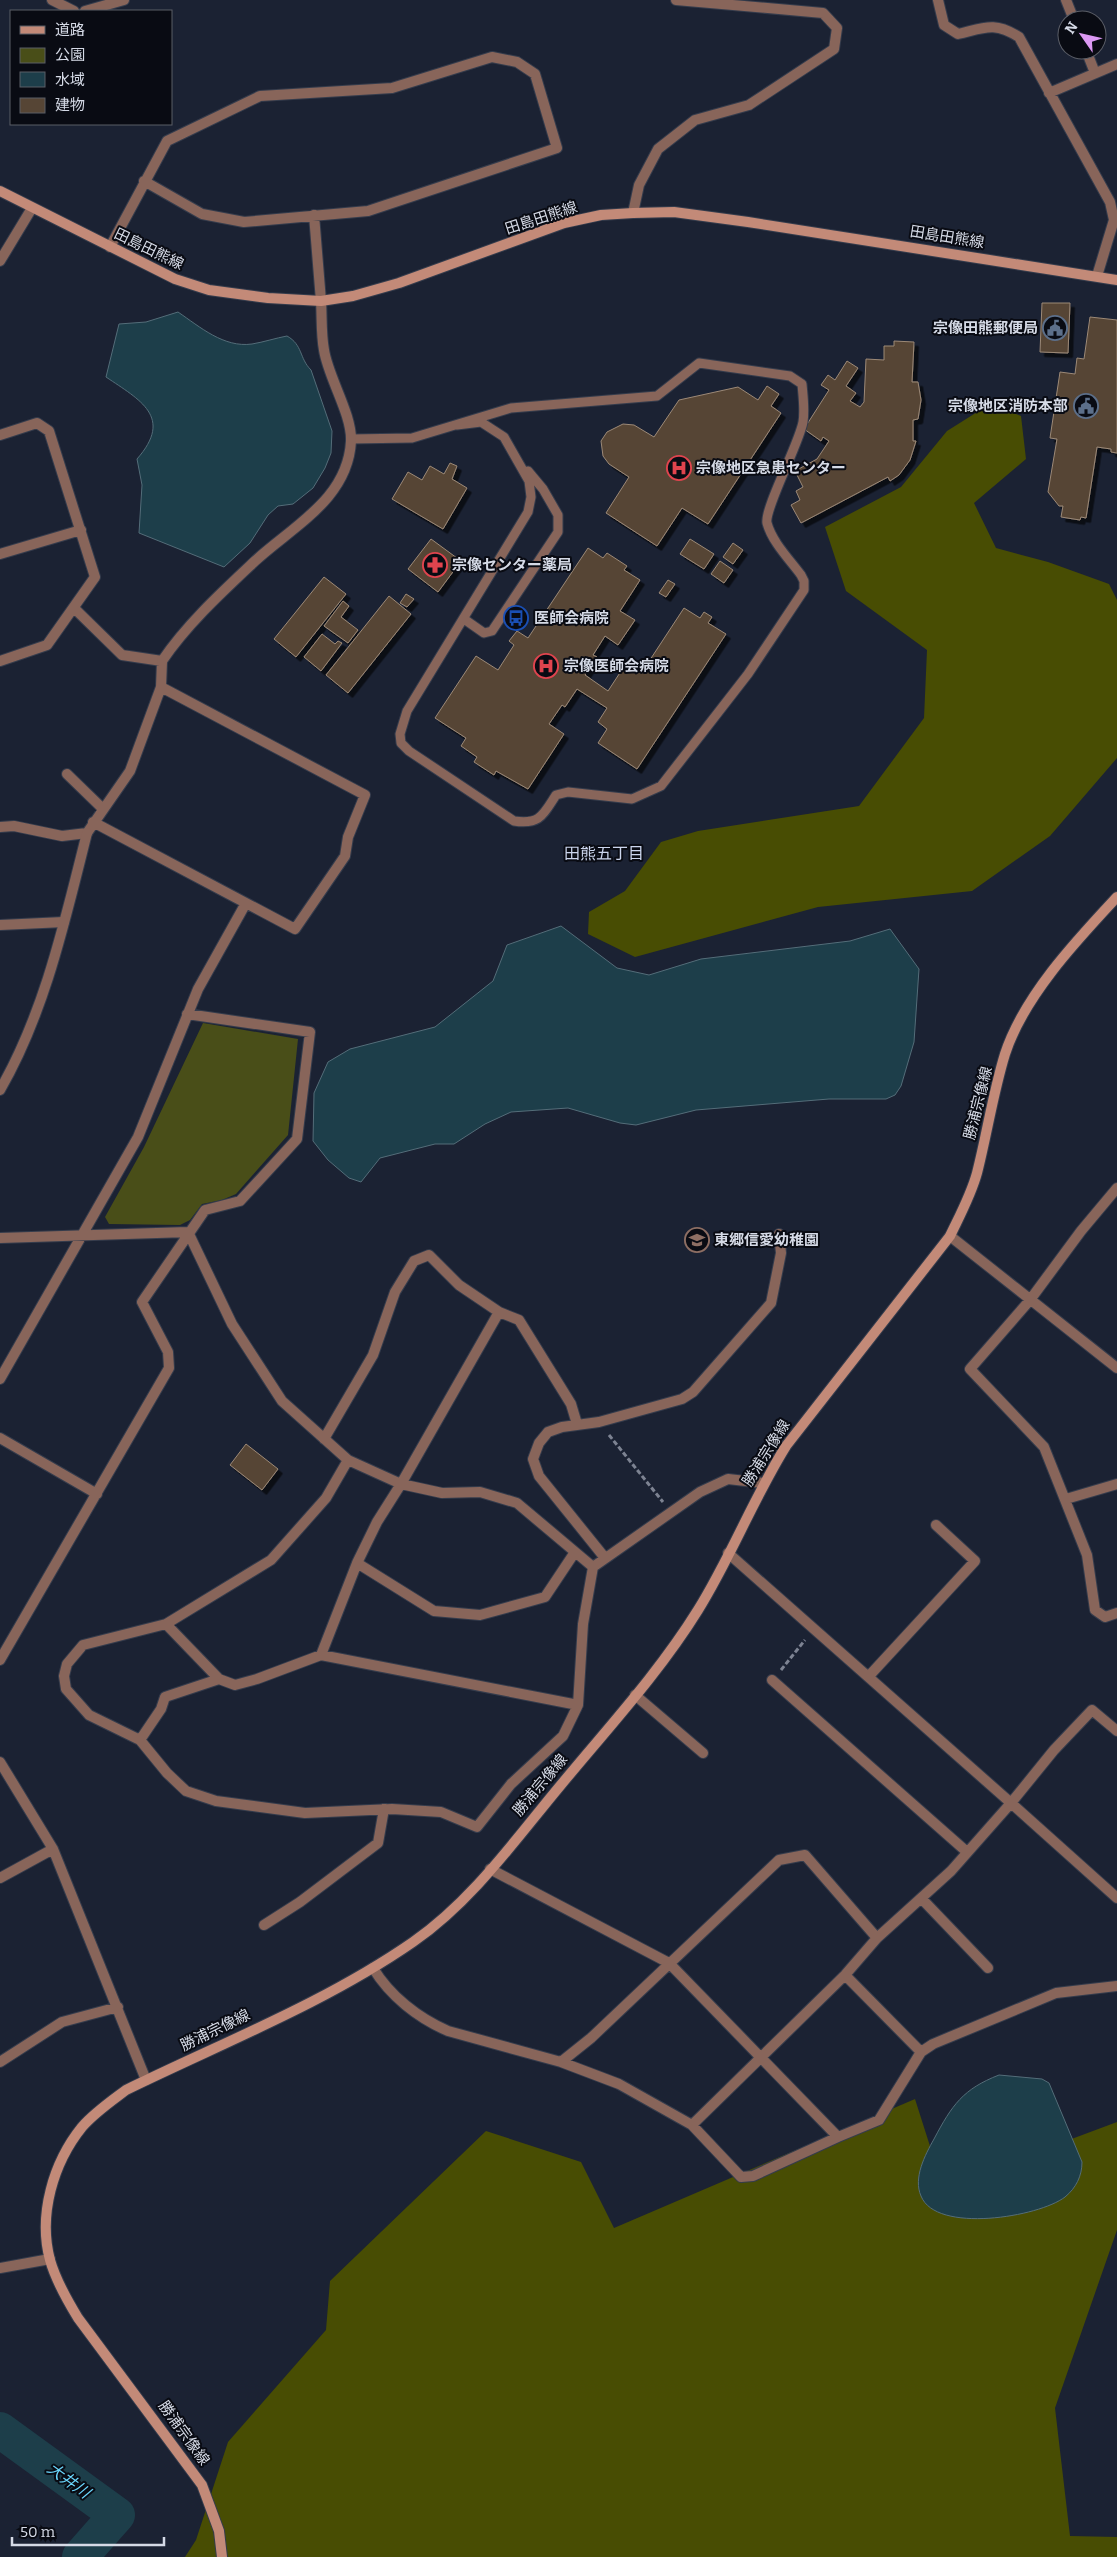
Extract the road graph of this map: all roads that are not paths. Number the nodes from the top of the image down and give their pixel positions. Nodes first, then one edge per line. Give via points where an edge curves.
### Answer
1 (52, 0) edge
2 (124, 0) edge
3 (676, 0) edge
4 (938, 0) edge
5 (72, 10) edge
6 (89, 10) edge
7 (1090, 60) edge
8 (1117, 64) edge
9 (1095, 73) junction
10 (1050, 93) junction
11 (144, 181) junction
12 (0, 191) edge
13 (32, 208) junction
14 (633, 212) junction
15 (314, 215) junction
16 (110, 247) junction
17 (0, 261) edge
18 (1097, 276) junction
19 (1117, 280) edge
20 (321, 301) junction
21 (457, 425) junction
22 (0, 435) edge
23 (351, 439) junction
24 (512, 452) junction
25 (81, 530) junction
26 (0, 554) edge
27 (74, 608) junction
28 (464, 619) junction
29 (0, 661) edge
30 (162, 661) junction
31 (161, 687) junction
32 (67, 774) dead end
33 (102, 808) junction
34 (93, 822) junction
35 (0, 827) edge
36 (87, 833) junction
37 (1117, 897) edge
38 (246, 903) junction
39 (64, 922) junction
40 (0, 925) edge
41 (187, 1014) junction
42 (1, 1087) edge
43 (1117, 1188) edge
44 (188, 1232) junction
45 (779, 1234) dead end
46 (83, 1236) junction
47 (950, 1236) junction
48 (0, 1238) edge
49 (1030, 1300) junction
50 (499, 1312) junction
51 (1117, 1368) edge
52 (0, 1379) edge
53 (577, 1424) junction
54 (0, 1438) edge
55 (324, 1439) junction
56 (348, 1460) junction
57 (763, 1483) junction
58 (402, 1484) junction
59 (1117, 1484) edge
60 (97, 1494) junction
61 (1066, 1498) junction
62 (936, 1525) dead end
63 (575, 1552) junction
64 (728, 1553) junction
65 (605, 1558) junction
66 (357, 1564) junction
67 (593, 1567) junction
68 (1117, 1613) edge
69 (166, 1624) junction
70 (321, 1656) junction
71 (0, 1660) edge
72 (869, 1676) junction
73 (219, 1680) junction
74 (772, 1680) road end
75 (636, 1695) junction
76 (578, 1705) junction
77 (1117, 1731) edge
78 (140, 1740) junction
79 (703, 1753) dead end
80 (0, 1762) edge
81 (1011, 1803) junction
82 (384, 1809) junction
83 (53, 1849) junction
84 (967, 1852) junction
85 (490, 1869) junction
86 (0, 1878) edge
87 (921, 1898) junction
88 (1117, 1898) edge
89 (264, 1924) dead end
90 (877, 1938) junction
91 (669, 1963) junction
92 (373, 1968) junction
93 (988, 1968) dead end
94 (845, 1975) junction
95 (1117, 1986) edge
96 (118, 2007) junction
97 (921, 2052) junction
98 (759, 2058) junction
99 (0, 2062) edge
100 (560, 2062) junction
101 (146, 2080) junction
102 (692, 2124) junction
103 (838, 2137) junction
104 (50, 2259) junction
105 (0, 2268) edge
106 (222, 2557) edge

1 - 5 street
2 - 6 street
3 - 14 street via 823,13 837,28 834,49 749,105 695,120 658,149 639,185
4 - 10 street via 944,25 953,32 958,34 992,26 1004,28 1018,37
7 - 9 street
8 - 9 street
9 - 10 street
10 - 18 street via 1110,202 1114,220
11 - 15 street via 202,214 244,222
11 - 15 street via 167,141 260,96 392,88 492,57 517,62 535,74 557,148 368,211
11 - 16 street
12 - 13 main road, 田島田熊線
13 - 16 main road, 田島田熊線
13 - 17 street
14 - 18 main road, 田島田熊線 via 674,212 748,222
14 - 20 main road, 田島田熊線 via 564,223 399,283
15 - 20 street
16 - 20 main road, 田島田熊線 via 176,279 209,290
18 - 19 main road, 田島田熊線
20 - 23 street via 324,351
21 - 23 lane via 412,438
21 - 24 lane via 481,422 504,438
21 - 28 lane via 511,408 657,396 690,368 705,362 790,376 802,384 804,403 803,422 766,521 801,575 804,590 748,674 661,786 632,799 568,792 556,795 542,816 526,823 514,821 409,751 401,743 400,734 407,711
22 - 25 street via 37,424 49,431
23 - 30 street via 348,464 324,503 214,601 176,641
24 - 28 lane via 529,481 531,497 528,512
24 - 28 lane via 543,489 558,515 558,532 492,631 484,633
25 - 26 street
25 - 27 street via 95,577
27 - 29 street via 47,645
27 - 30 street via 122,655
30 - 31 street
31 - 33 street via 130,771
31 - 38 street via 365,795 348,837 345,856 296,929
32 - 33 street
33 - 34 street
34 - 36 street
34 - 38 street
35 - 36 street via 14,826 62,836
36 - 39 street
37 - 47 main road, 勝浦宗像線 via 1052,974 1015,1032 1005,1054 976,1174 965,1207
38 - 41 street
39 - 40 street
39 - 42 street via 35,1016
41 - 44 street via 310,1032 297,1139 240,1201 205,1210
41 - 46 street via 138,1138
43 - 49 street
44 - 46 street
44 - 55 street via 232,1324 264,1374 282,1401
44 - 60 street via 142,1302 168,1352 170,1368
45 - 53 street via 781,1253 771,1303 703,1382 682,1400 600,1422
46 - 48 street
46 - 52 street
47 - 49 street
47 - 57 main road, 勝浦宗像線 via 812,1410
49 - 51 street
49 - 61 street via 970,1369 1044,1446
50 - 53 street via 519,1320 571,1404
50 - 55 street via 460,1285 429,1255 414,1261 395,1292 373,1355
50 - 58 street
53 - 65 street via 548,1432 539,1443 533,1459 539,1476
54 - 60 street
55 - 56 street
56 - 58 street
56 - 69 street via 326,1498 271,1560
57 - 64 main road, 勝浦宗像線
57 - 65 street via 728,1478 700,1492
58 - 63 street via 442,1493 480,1492 517,1503
58 - 66 street via 377,1522
59 - 61 street
60 - 71 street
61 - 68 street via 1087,1555 1095,1610 1105,1617
62 - 72 street via 975,1561
63 - 66 street via 545,1597 480,1615 434,1611
63 - 67 street
64 - 72 street
64 - 75 main road, 勝浦宗像線 via 699,1608 666,1658
65 - 67 street
66 - 70 street
67 - 76 street via 583,1624
69 - 73 street
69 - 78 street via 83,1645 67,1664 64,1676 66,1689 89,1715
70 - 73 street via 257,1680 235,1685
70 - 76 street
72 - 81 street
73 - 78 street via 165,1696 161,1709
74 - 84 street
75 - 79 street
75 - 85 main road, 勝浦宗像線
76 - 82 street via 563,1736 511,1784 477,1827 441,1812
77 - 81 street via 1092,1710
78 - 82 street via 186,1791 216,1801 305,1813
80 - 83 street
81 - 84 street
81 - 88 street
82 - 89 street via 378,1843 300,1902
83 - 86 street
83 - 96 street
84 - 87 street
85 - 91 street
85 - 92 main road, 勝浦宗像線 via 457,1906 422,1935
87 - 90 street
87 - 93 street
90 - 91 street via 805,1855 778,1860
90 - 94 street
91 - 98 street
91 - 100 street via 591,2038
92 - 100 street via 406,2006 431,2024
92 - 101 main road, 勝浦宗像線 via 328,1993
94 - 97 street
94 - 98 street
95 - 97 street via 1056,1994 974,2025
96 - 99 street via 62,2022
96 - 101 street
97 - 103 street via 880,2120
98 - 102 street
98 - 103 street
100 - 102 street via 619,2084
101 - 104 main road, 勝浦宗像線 via 102,2108 66,2150 48,2200 46,2226
102 - 103 street via 741,2177 753,2176
104 - 105 street
104 - 106 main road, 勝浦宗像線 via 62,2291 78,2318 202,2485 219,2531

